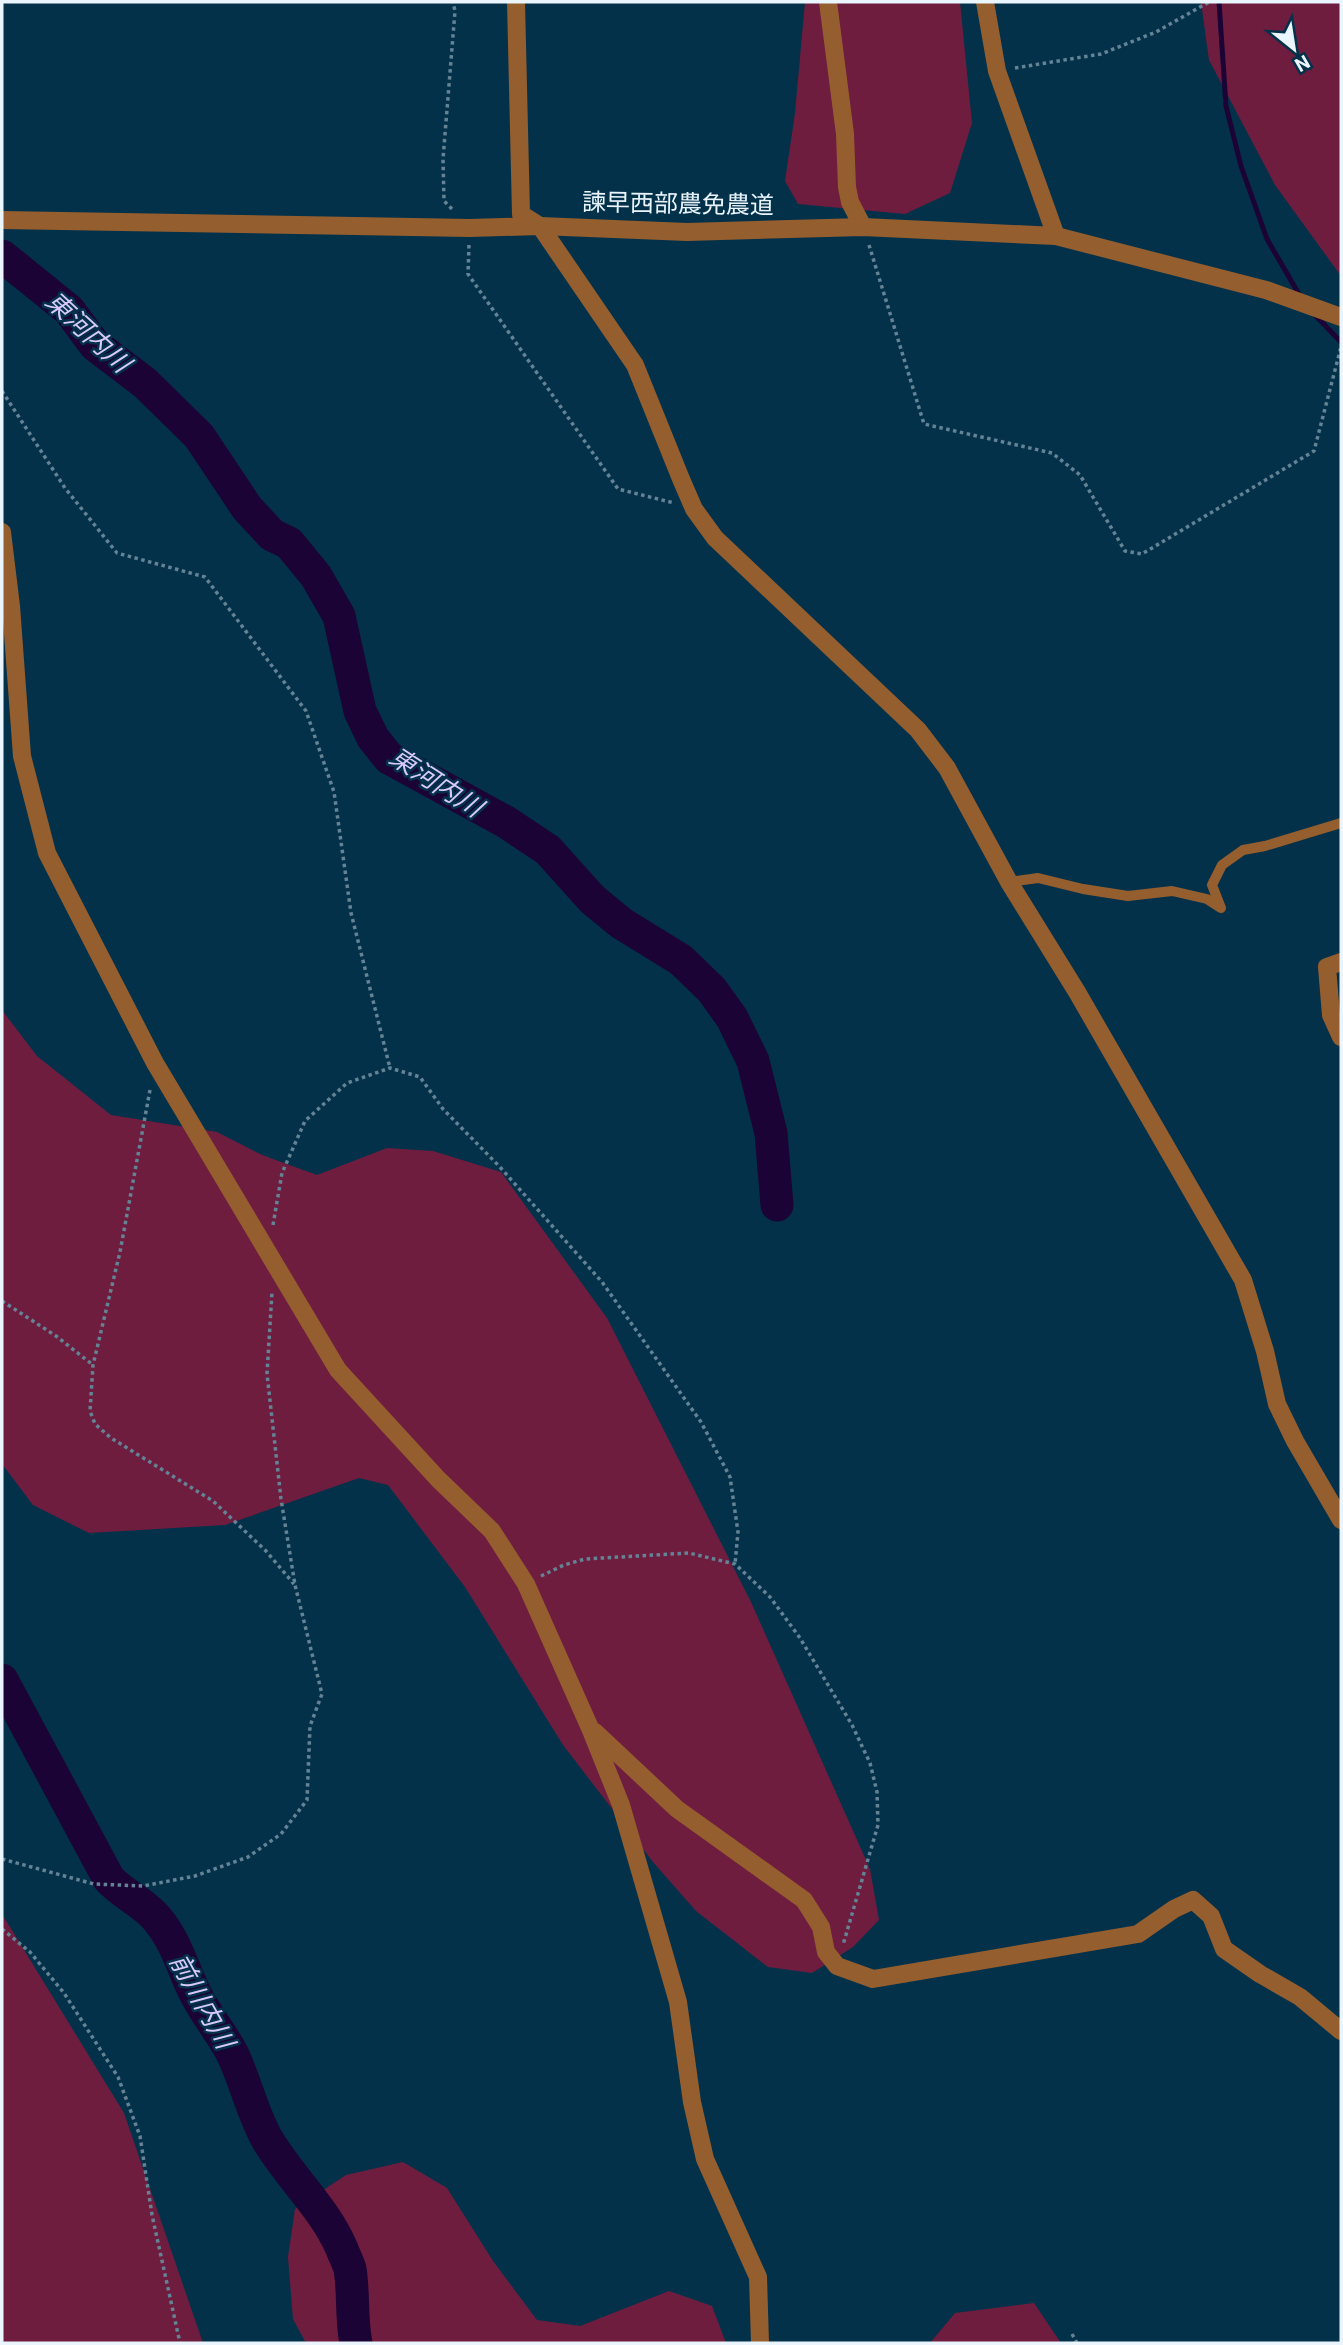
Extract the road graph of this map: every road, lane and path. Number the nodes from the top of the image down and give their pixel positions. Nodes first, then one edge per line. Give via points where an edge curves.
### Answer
1 (453, 2) edge
2 (516, 2) edge
3 (828, 2) edge
4 (985, 2) edge
5 (1209, 2) edge
6 (997, 71) junction
7 (2, 220) edge
8 (540, 226) junction
9 (863, 226) junction
10 (470, 228) junction
11 (1056, 236) junction
12 (1341, 317) edge
13 (1341, 347) edge
14 (2, 391) edge
15 (694, 509) junction
16 (2, 532) edge
17 (1341, 823) edge
18 (1009, 882) junction
19 (1341, 962) edge
20 (1341, 1037) edge
21 (155, 1063) junction
22 (390, 1068) junction
23 (273, 1263) junction
24 (2, 1301) edge
25 (93, 1365) junction
26 (1341, 1520) edge
27 (735, 1564) junction
28 (526, 1584) junction
29 (295, 1585) junction
30 (590, 1728) junction
31 (2, 1859) edge
32 (2, 1929) edge
33 (836, 1966) junction
34 (1341, 2031) edge
35 (1072, 2334) dead end
36 (180, 2343) edge
37 (760, 2343) edge
38 (1077, 2343) edge

1 - 10 path via 444,201
2 - 8 street via 521,214
3 - 9 street via 847,187
4 - 6 street
5 - 6 path via 1156,32 1101,54
6 - 11 street
7 - 10 street, 諫早西部農免農道
8 - 9 street, 諫早西部農免農道 via 687,232
8 - 10 street, 諫早西部農免農道
8 - 15 street via 635,365
9 - 11 street, 諫早西部農免農道
9 - 13 path via 924,424 1052,453 1080,475 1125,551 1142,554 1314,451
10 - 15 path via 468,274 618,489
11 - 12 street, 諫早西部農免農道 via 1266,290
14 - 22 path via 65,488 117,553 205,577 306,711 334,792 351,913
15 - 18 street via 715,538 918,730 947,768
16 - 21 street via 22,756 47,853
17 - 18 lane via 1243,850 1222,866 1212,885 1221,908 1207,899 1172,891 1128,896 1038,878
18 - 26 street via 1243,1280 1277,1404
19 - 20 street via 1327,967 1331,1016
21 - 23 street
21 - 25 path via 120,1252
22 - 23 path via 347,1083 305,1121 282,1173 273,1223
22 - 27 path via 420,1077 443,1110 602,1282 694,1411 730,1477 738,1532
23 - 28 street via 338,1370 492,1531
23 - 29 path via 267,1374
24 - 25 path
25 - 29 path via 90,1411 95,1424 213,1501
27 - 28 path via 689,1553 585,1559
27 - 33 path via 770,1597 800,1638 870,1763 878,1825
28 - 30 street
29 - 31 path via 322,1694 310,1726 307,1800 281,1834 248,1857 143,1886 94,1884
30 - 33 street via 677,1810 804,1900 821,1927 826,1951
30 - 37 street via 621,1805 678,2002 705,2159 758,2277
32 - 36 path via 30,1952 64,1993 118,2077 140,2136
33 - 34 street via 873,1979 1138,1934 1193,1900 1211,1916 1224,1949 1300,1997
35 - 38 path

